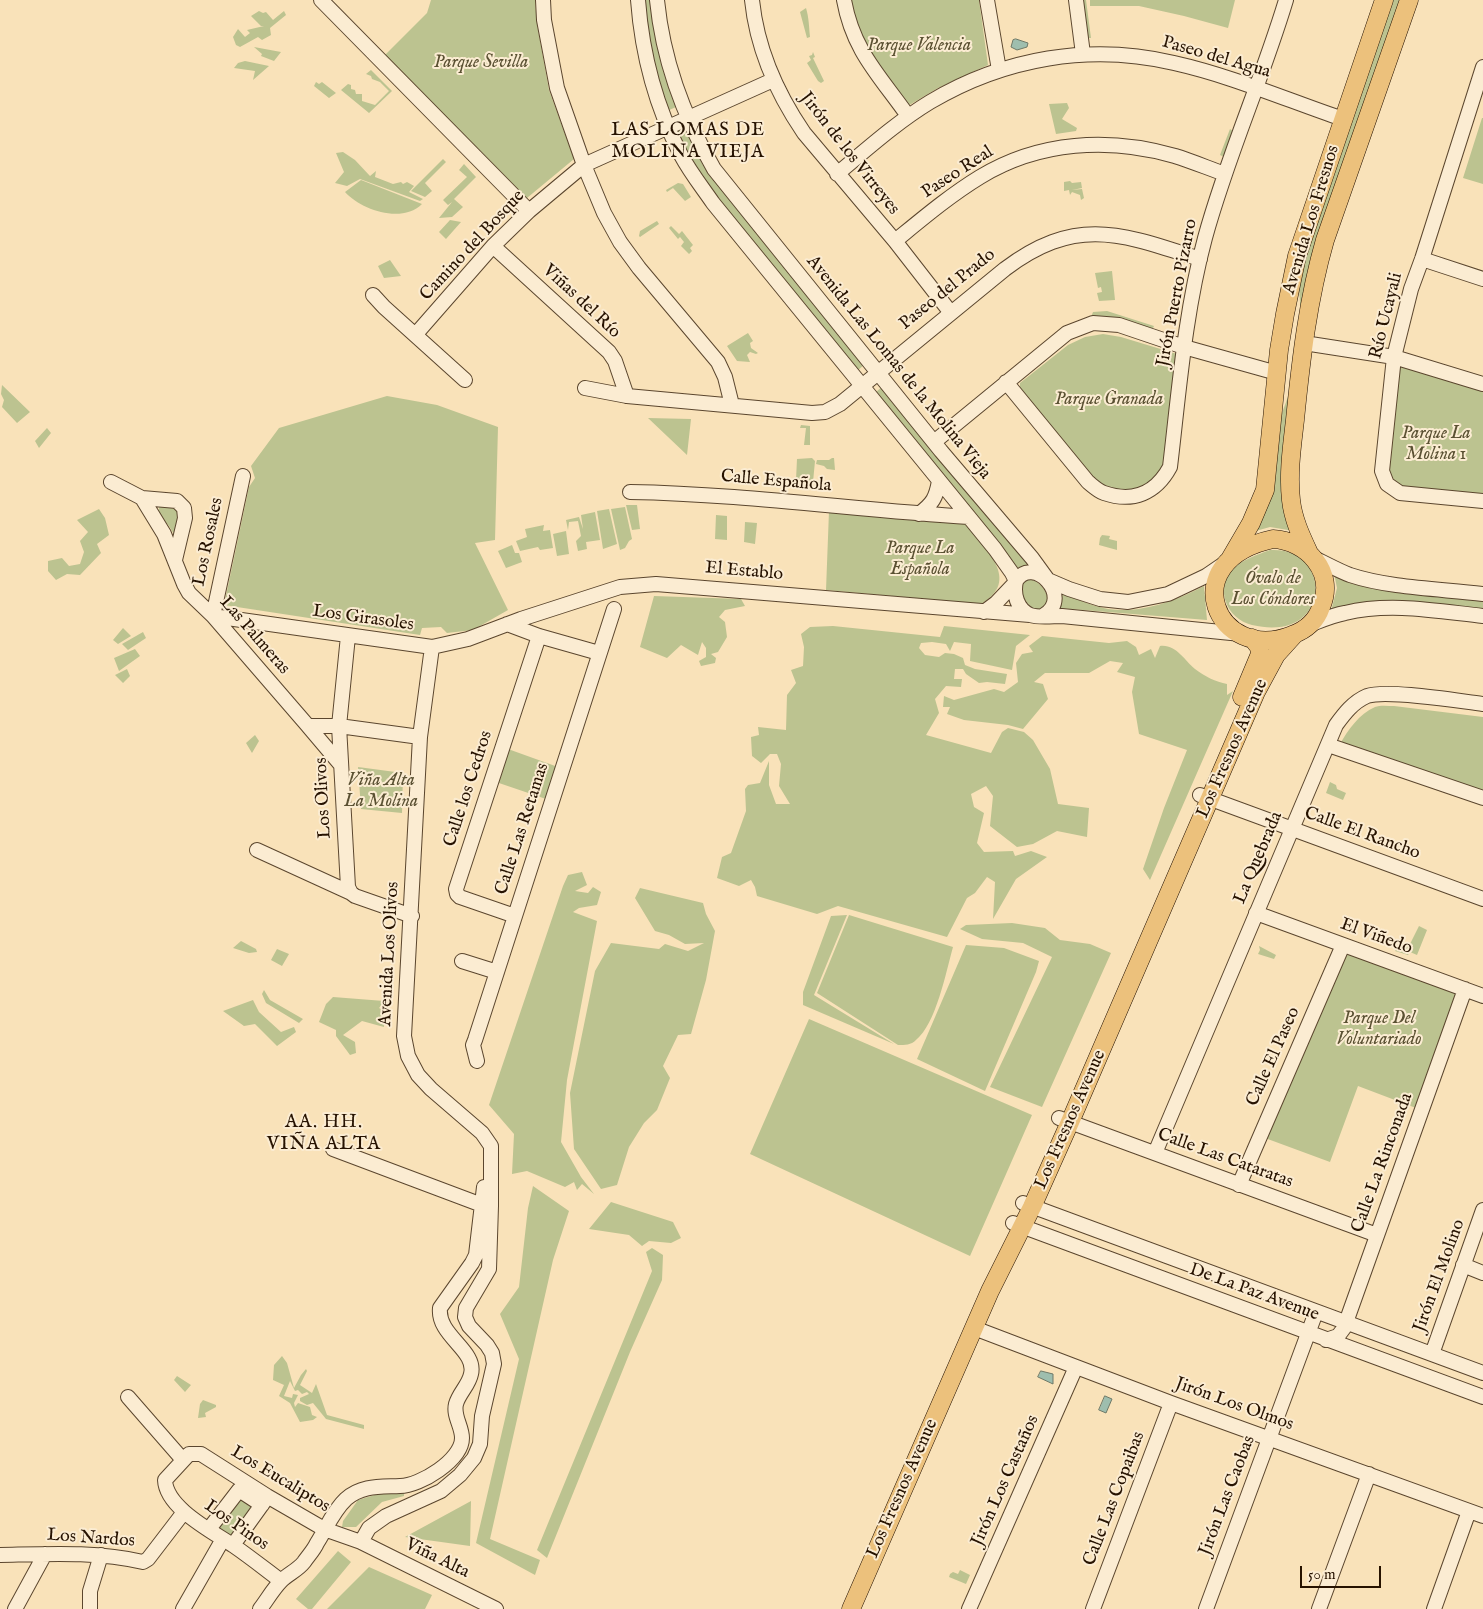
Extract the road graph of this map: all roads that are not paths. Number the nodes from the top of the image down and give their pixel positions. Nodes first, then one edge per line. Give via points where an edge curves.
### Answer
1 (321, 0) edge
2 (543, 0) edge
3 (638, 0) edge
4 (657, 0) edge
5 (752, 0) edge
6 (844, 0) edge
7 (987, 0) edge
8 (1076, 0) edge
9 (1286, 0) edge
10 (1384, 0) edge
11 (1409, 0) edge
12 (1082, 54) junction
13 (999, 70) junction
14 (1482, 71) edge
15 (773, 80) junction
16 (1255, 88) junction
17 (908, 116) junction
18 (688, 118) junction
19 (1343, 119) junction
20 (668, 126) junction
21 (584, 166) junction
22 (837, 174) junction
23 (1225, 174) junction
24 (529, 211) junction
25 (894, 242) junction
26 (494, 246) junction
27 (1200, 259) junction
28 (1422, 259) junction
29 (1483, 279) edge
30 (373, 295) dead end
31 (951, 313) junction
32 (416, 334) junction
33 (1304, 343) junction
34 (1184, 347) junction
35 (1394, 356) junction
36 (877, 372) junction
37 (1277, 373) junction
38 (465, 380) dead end
39 (1006, 382) junction
40 (1483, 384) edge
41 (861, 386) junction
42 (584, 388) dead end
43 (627, 396) junction
44 (732, 405) junction
45 (934, 442) junction
46 (243, 476) dead end
47 (938, 481) junction
48 (111, 482) dead end
49 (630, 492) dead end
50 (142, 498) junction
51 (1483, 501) edge
52 (919, 514) junction
53 (969, 517) junction
54 (1311, 555) junction
55 (1032, 558) junction
56 (175, 560) junction
57 (1004, 560) junction
58 (1228, 560) junction
59 (1048, 580) junction
60 (1016, 582) junction
61 (1082, 594) junction
62 (1483, 594) edge
63 (1004, 596) junction
64 (614, 609) dead end
65 (984, 612) junction
66 (1037, 615) junction
67 (213, 616) junction
68 (1483, 616) edge
69 (507, 624) junction
70 (1312, 624) junction
71 (1295, 634) junction
72 (348, 636) junction
73 (539, 636) junction
74 (1246, 636) junction
75 (432, 647) junction
76 (599, 653) junction
77 (1483, 704) edge
78 (308, 726) junction
79 (339, 726) junction
80 (420, 737) junction
81 (1328, 745) junction
82 (341, 765) junction
83 (1205, 797) junction
84 (1483, 798) edge
85 (1292, 829) junction
86 (257, 850) dead end
87 (351, 893) junction
88 (1483, 898) edge
89 (1256, 913) junction
90 (412, 916) junction
91 (515, 916) junction
92 (1343, 945) junction
93 (462, 961) dead end
94 (497, 972) junction
95 (1465, 989) junction
96 (1483, 996) edge
97 (477, 1061) dead end
98 (1065, 1120) junction
99 (333, 1149) dead end
100 (1155, 1153) junction
101 (1239, 1185) junction
102 (1028, 1205) junction
103 (487, 1206) junction
104 (1483, 1210) edge
105 (1018, 1225) junction
106 (1377, 1236) junction
107 (1462, 1265) junction
108 (1483, 1273) edge
109 (1316, 1312) junction
110 (1346, 1323) junction
111 (974, 1328) junction
112 (1308, 1334) junction
113 (1326, 1340) junction
114 (1432, 1354) junction
115 (1076, 1367) junction
116 (1483, 1373) edge
117 (128, 1397) dead end
118 (1483, 1397) edge
119 (1171, 1403) junction
120 (1270, 1438) junction
121 (183, 1460) junction
122 (1369, 1474) junction
123 (264, 1500) junction
124 (1469, 1511) junction
125 (184, 1512) junction
126 (1483, 1516) edge
127 (209, 1529) junction
128 (324, 1529) junction
129 (228, 1542) junction
130 (361, 1542) junction
131 (45, 1554) junction
132 (0, 1555) edge
133 (101, 1555) junction
134 (280, 1581) junction
135 (15, 1609) edge
136 (90, 1609) edge
137 (183, 1609) edge
138 (260, 1609) edge
139 (496, 1609) edge
140 (838, 1609) edge
141 (851, 1609) edge
142 (970, 1609) edge
143 (1093, 1609) edge
144 (1206, 1609) edge
145 (1319, 1609) edge
146 (1434, 1609) edge

1 - 24 street
2 - 21 street via 557,88
3 - 20 street via 642,40
4 - 18 street, Avenida Las Lomas de la Molina Vieja via 670,71
5 - 15 street, Jirón de los Virreyes
6 - 17 street via 864,57
7 - 13 street
8 - 12 street
9 - 16 street, Jirón Puerto Pizarro
10 - 19 main road, Avenida Los Fresnos
11 - 33 main road, Avenida Los Fresnos via 1325,240
12 - 13 street, Paseo del Agua via 1052,57
12 - 16 street, Paseo del Agua via 1127,55 1173,62
13 - 17 street, Paseo del Agua via 945,93
14 - 28 street, Río Ucayali
15 - 18 street, Camino del Bosque
15 - 22 street, Jirón de los Virreyes via 800,127
16 - 19 street, Paseo del Agua
16 - 23 street, Jirón Puerto Pizarro
17 - 22 street, Paseo del Agua
18 - 20 street, Camino del Bosque
18 - 36 street, Avenida Las Lomas de la Molina Vieja via 714,169 730,191
19 - 37 main road, Avenida Los Fresnos via 1293,273
20 - 21 street, Camino del Bosque
20 - 41 street via 681,154 713,203
21 - 24 street, Camino del Bosque
21 - 44 street via 620,242 718,362 726,377
22 - 25 street, Jirón de los Virreyes
23 - 25 street, Paseo Real via 1176,156 1136,147 1097,144 1052,149 1007,163 981,176
23 - 27 street, Jirón Puerto Pizarro
24 - 26 street, Camino del Bosque
25 - 31 street, Jirón de los Virreyes
26 - 32 street, Camino del Bosque
26 - 43 street, Viñas del Río via 609,352
27 - 31 street, Paseo del Prado via 1123,235 1092,233 1070,237 1020,258
27 - 34 street, Jirón Puerto Pizarro
28 - 29 street
28 - 35 street, Río Ucayali
30 - 32 street
31 - 36 street, Paseo del Prado
32 - 38 street
33 - 35 street
33 - 54 main road, Avenida Los Fresnos via 1290,487 1295,520
34 - 37 street
34 - 39 street via 1119,325 1092,323 1067,332
34 - 39 street, Jirón Puerto Pizarro via 1170,467 1155,488 1139,496 1102,493 1088,482
35 - 40 street
35 - 51 street, Río Ucayali via 1382,462 1387,484 1400,493
36 - 41 street, Paseo del Prado
36 - 45 street, Avenida Las Lomas de la Molina Vieja
37 - 58 main road, Avenida Los Fresnos via 1265,490 1252,523
39 - 45 street
41 - 44 street, Paseo del Prado via 825,412
41 - 47 street
42 - 43 street, Paseo del Prado
43 - 44 street, Paseo del Prado
45 - 55 street, Avenida Las Lomas de la Molina Vieja
46 - 67 street, Los Rosales
47 - 52 street via 937,494 930,506
47 - 53 street
48 - 50 street
49 - 52 street, Calle Española via 770,499
50 - 56 street, Las Palmeras
50 - 56 street via 177,501 184,508 185,518
52 - 53 street, Calle Española
53 - 57 street
54 - 58 main road via 1291,542 1272,539 1247,547
54 - 62 street via 1344,572 1374,581
54 - 70 main road via 1322,570 1326,590
55 - 59 street, Avenida Las Lomas de la Molina Vieja
55 - 61 street via 1056,579
56 - 67 street, Las Palmeras via 186,588
57 - 60 street
57 - 63 street via 1008,579
58 - 61 street via 1195,582 1148,599 1116,602
58 - 74 main road via 1216,579 1214,596 1225,622
59 - 60 street via 1029,572
59 - 61 street
59 - 66 street via 1055,600 1052,610
60 - 63 street
60 - 66 street via 1015,595 1020,606
63 - 65 street
64 - 76 street, Calle Las Retamas
65 - 66 street, El Establo
65 - 69 street, El Establo via 656,584 620,587
66 - 74 street via 1208,629
67 - 72 street, Los Girasoles
67 - 78 street, Las Palmeras
68 - 70 street via 1378,608 1344,613
69 - 73 street
69 - 75 street, Los Girasoles via 468,639
70 - 71 main road
71 - 74 main road via 1278,640
71 - 83 main road, Los Fresnos Avenue via 1276,655
72 - 75 street, Los Girasoles
72 - 79 street, Los Olivos
73 - 76 street
73 - 91 street, Calle los Cedros via 456,889 460,897
74 - 83 main road, Los Fresnos Avenue via 1260,647 1258,660
75 - 80 street, Avenida Los Olivos
76 - 91 street, Calle Las Retamas
77 - 81 street, La Quebrada via 1389,694 1367,696 1350,707 1336,725
78 - 79 street
78 - 82 street, Las Palmeras
79 - 80 street
79 - 82 street, Los Olivos
80 - 90 street, Avenida Los Olivos
81 - 84 street
81 - 85 street, La Quebrada
82 - 87 street, Los Olivos via 348,887
83 - 85 street, Calle El Rancho
83 - 98 main road, Los Fresnos Avenue
85 - 88 street, Calle El Rancho
85 - 89 street, La Quebrada
86 - 87 street
87 - 90 street
89 - 92 street, El Viñedo
89 - 100 street, La Quebrada
90 - 103 street, Avenida Los Olivos via 404,1009 408,1056 418,1075 482,1133 491,1146
91 - 94 street, Calle Las Retamas
92 - 95 street, El Viñedo
92 - 101 street, Calle El Paseo
93 - 94 street
94 - 97 street, Calle Las Retamas via 474,1045
95 - 96 street, El Viñedo
95 - 106 street, Calle La Rinconada
98 - 100 street, Calle Las Cataratas
98 - 102 main road, Los Fresnos Avenue
99 - 103 street
100 - 101 street, Calle Las Cataratas
101 - 106 street, Calle Las Cataratas
102 - 105 main road, Los Fresnos Avenue
102 - 109 street, De La Paz Avenue
103 - 128 street via 476,1255 440,1308 439,1316 472,1365 455,1411 462,1437 460,1446 439,1470 417,1483 360,1490 345,1500
103 - 130 street, Avenida Los Olivos via 489,1269 466,1308 465,1317 492,1353 494,1364 482,1416 480,1444 474,1458 460,1475 441,1491 386,1516 369,1528
104 - 107 street, Jirón El Molino
105 - 111 main road, Los Fresnos Avenue
105 - 112 street, De La Paz Avenue
105 - 140 main road, Los Fresnos Avenue via 981,1284
106 - 110 street, Calle La Rinconada
107 - 108 street
107 - 114 street, Jirón El Molino
109 - 110 street, De La Paz Avenue
109 - 112 street, Jirón Las Caobas
110 - 113 street, Calle La Rinconada via 1341,1334
110 - 114 street, De La Paz Avenue
111 - 115 street, Jirón Los Olmos
111 - 141 main road, Los Fresnos Avenue
112 - 113 street, De La Paz Avenue
112 - 120 street, Jirón Las Caobas
113 - 118 street, De La Paz Avenue
114 - 116 street, De La Paz Avenue
115 - 119 street, Jirón Los Olmos
115 - 142 street, Jirón Los Castaños
117 - 121 street
119 - 120 street, Jirón Los Olmos
119 - 143 street, Calle Las Copaibas
120 - 122 street, Jirón Los Olmos
120 - 144 street, Jirón Las Caobas
121 - 123 street, Los Eucaliptos via 189,1454 201,1454
121 - 125 street, Los Pinos via 165,1480 165,1489
122 - 124 street, Jirón Los Olmos
122 - 145 street
123 - 127 street via 239,1490
123 - 128 street, Los Eucaliptos
123 - 129 street
124 - 126 street, Jirón Los Olmos
124 - 146 street
125 - 127 street, Los Pinos
125 - 133 street, Los Nardos via 146,1561
127 - 129 street, Los Pinos
128 - 130 street, Los Eucaliptos
128 - 134 street via 302,1565
129 - 134 street, Los Pinos
129 - 137 street
130 - 139 street, Viña Alta
131 - 132 street, Los Nardos
131 - 133 street, Los Nardos
131 - 135 street
133 - 136 street via 90,1591
134 - 138 street

